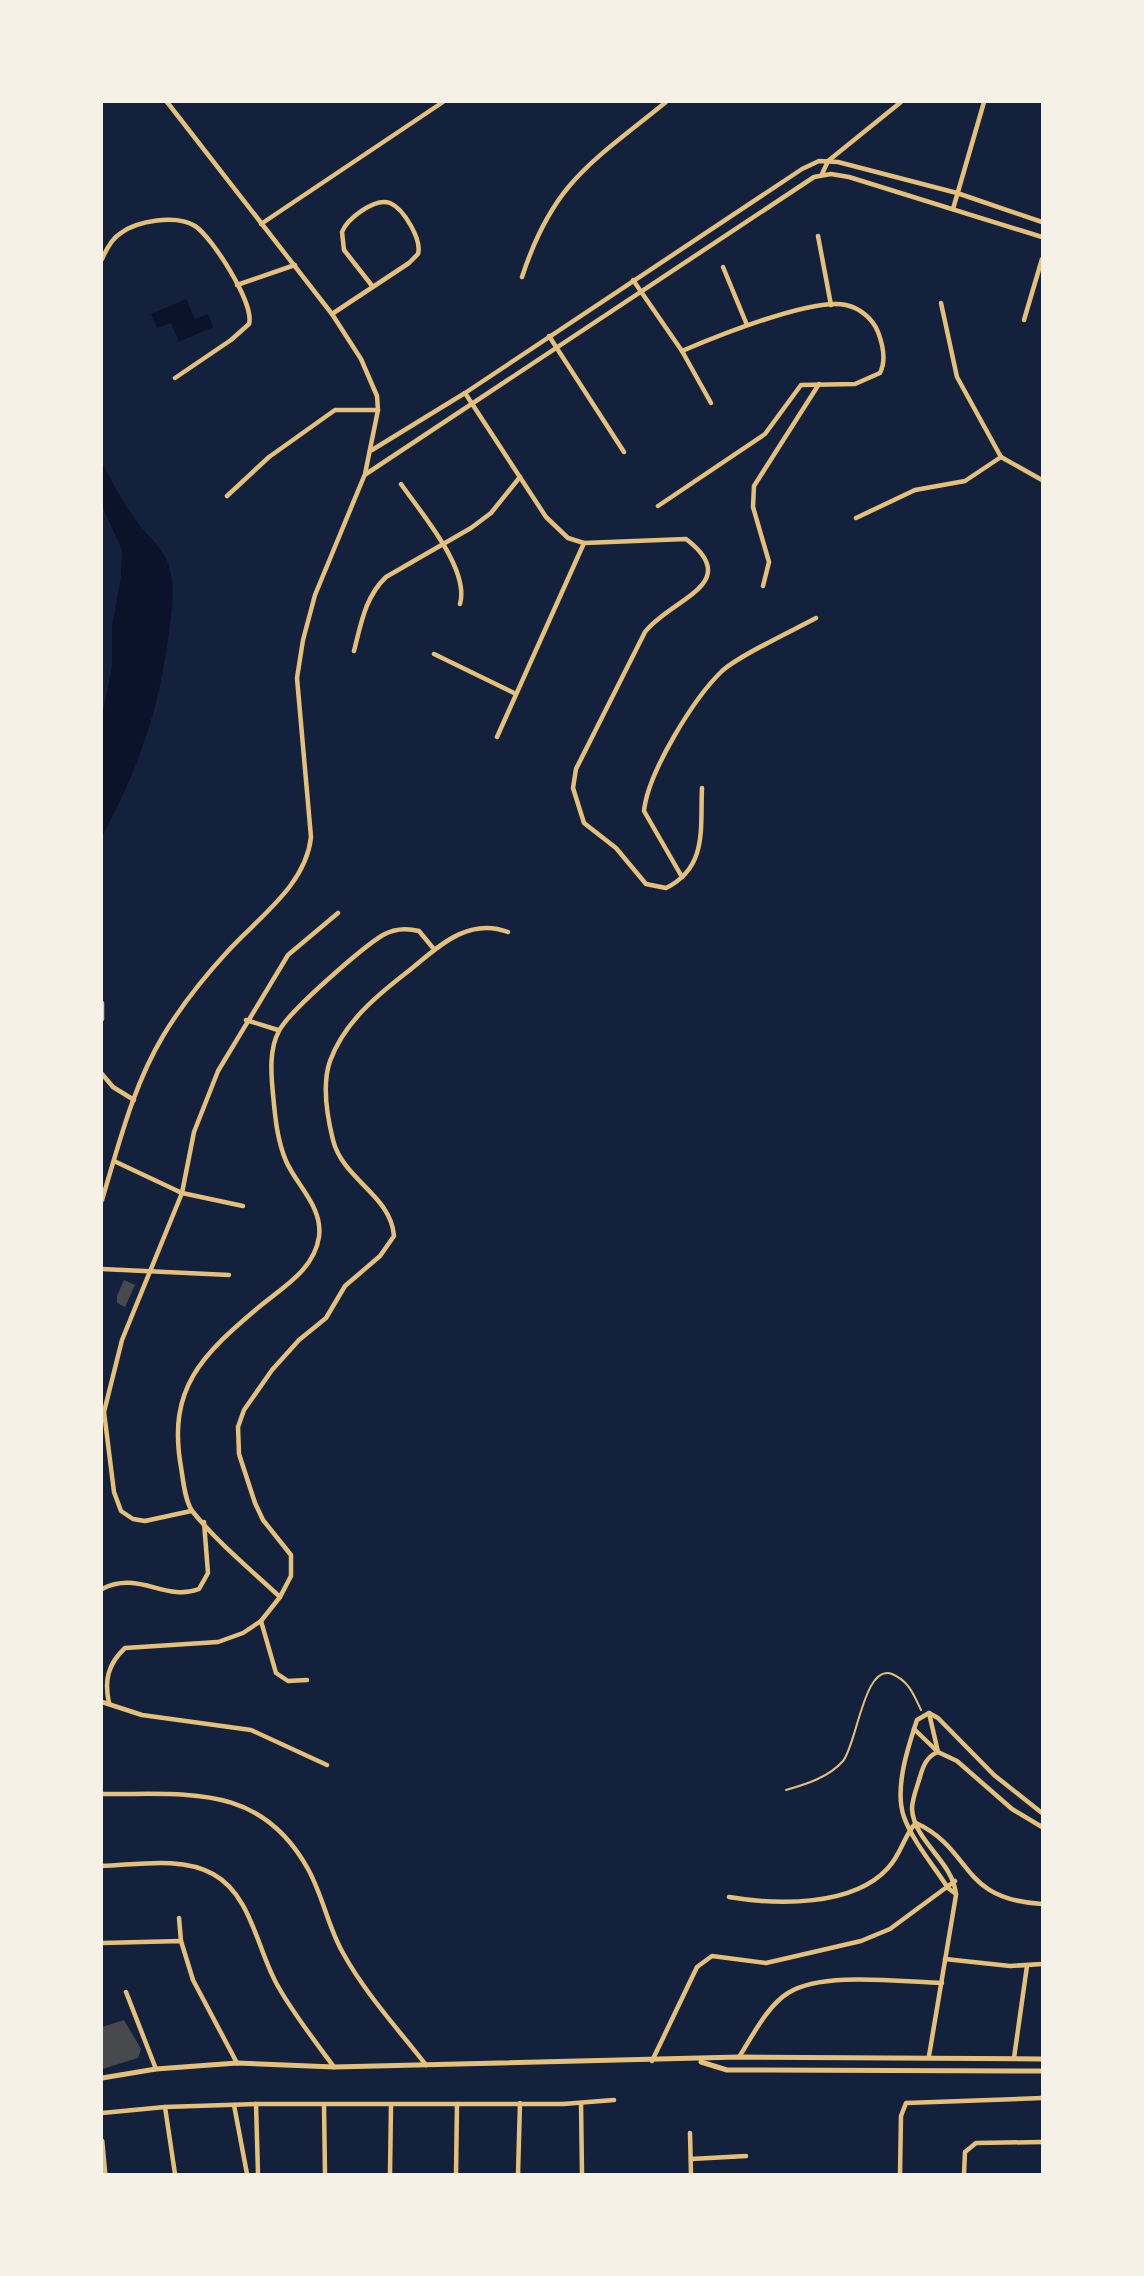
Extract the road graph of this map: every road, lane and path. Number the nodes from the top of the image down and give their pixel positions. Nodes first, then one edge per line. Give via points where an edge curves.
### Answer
1 (167, 102) edge
2 (443, 102) edge
3 (666, 102) edge
4 (901, 102) edge
5 (984, 102) edge
6 (828, 160) junction
7 (822, 174) junction
8 (957, 193) junction
9 (953, 209) junction
10 (1042, 222) edge
11 (261, 224) junction
12 (818, 236) dead end
13 (1042, 237) edge
14 (102, 259) edge
15 (1042, 259) edge
16 (295, 265) junction
17 (723, 267) dead end
18 (522, 277) dead end
19 (633, 280) junction
20 (237, 285) junction
21 (373, 287) junction
22 (641, 291) junction
23 (941, 303) dead end
24 (831, 305) junction
25 (332, 314) junction
26 (1024, 320) dead end
27 (747, 325) junction
28 (549, 336) junction
29 (556, 347) junction
30 (682, 351) junction
31 (175, 378) dead end
32 (819, 384) junction
33 (465, 393) junction
34 (472, 403) junction
35 (710, 403) dead end
36 (378, 410) junction
37 (371, 451) junction
38 (624, 452) dead end
39 (1001, 457) junction
40 (365, 474) junction
41 (520, 477) junction
42 (1042, 480) edge
43 (401, 484) dead end
44 (227, 496) dead end
45 (657, 506) dead end
46 (856, 518) dead end
47 (584, 542) junction
48 (443, 547) junction
49 (763, 586) dead end
50 (460, 604) dead end
51 (816, 618) dead end
52 (354, 651) dead end
53 (434, 654) dead end
54 (514, 693) junction
55 (496, 737) dead end
56 (702, 788) dead end
57 (682, 877) junction
58 (338, 913) dead end
59 (508, 932) dead end
60 (433, 948) junction
61 (102, 1003) edge
62 (102, 1019) edge
63 (246, 1020) junction
64 (279, 1030) junction
65 (102, 1074) edge
66 (134, 1100) junction
67 (114, 1161) junction
68 (182, 1193) junction
69 (102, 1200) edge
70 (243, 1206) dead end
71 (102, 1269) edge
72 (152, 1273) junction
73 (229, 1275) dead end
74 (103, 1413) edge
75 (191, 1510) junction
76 (204, 1522) junction
77 (102, 1589) edge
78 (280, 1597) junction
79 (261, 1621) junction
80 (307, 1680) dead end
81 (102, 1702) edge
82 (109, 1703) junction
83 (926, 1714) junction
84 (914, 1729) junction
85 (938, 1752) junction
86 (327, 1765) dead end
87 (786, 1790) dead end
88 (102, 1794) edge
89 (1042, 1813) edge
90 (916, 1824) junction
91 (1042, 1827) edge
92 (910, 1829) junction
93 (102, 1866) edge
94 (956, 1881) junction
95 (948, 1888) junction
96 (956, 1895) junction
97 (729, 1897) dead end
98 (1042, 1904) edge
99 (179, 1918) dead end
100 (181, 1941) junction
101 (102, 1943) edge
102 (946, 1959) junction
103 (1042, 1964) edge
104 (1027, 1966) junction
105 (942, 1983) junction
106 (126, 1992) dead end
107 (929, 2056) junction
108 (739, 2057) junction
109 (1014, 2058) junction
110 (1042, 2059) edge
111 (698, 2060) junction
112 (652, 2061) junction
113 (237, 2063) junction
114 (426, 2065) junction
115 (334, 2067) junction
116 (156, 2069) junction
117 (1042, 2071) edge
118 (102, 2078) edge
119 (1042, 2098) edge
120 (614, 2101) dead end
121 (581, 2103) junction
122 (256, 2104) junction
123 (457, 2104) junction
124 (520, 2104) junction
125 (234, 2105) junction
126 (324, 2105) junction
127 (391, 2105) junction
128 (165, 2107) junction
129 (102, 2113) edge
130 (690, 2133) dead end
131 (102, 2141) edge
132 (1042, 2142) edge
133 (746, 2156) dead end
134 (691, 2159) junction
135 (105, 2175) edge
136 (175, 2175) edge
137 (247, 2175) edge
138 (258, 2175) edge
139 (325, 2175) edge
140 (390, 2175) edge
141 (456, 2175) edge
142 (518, 2175) edge
143 (582, 2175) edge
144 (691, 2175) edge
145 (900, 2175) edge
146 (964, 2175) edge

1 - 11 street
2 - 11 street
3 - 18 street via 567,185 539,229
4 - 6 street
5 - 8 street
6 - 7 street
6 - 8 street
6 - 19 street via 802,169
7 - 9 street via 849,177
7 - 22 street
8 - 9 street
8 - 10 street
9 - 13 street
11 - 16 street
12 - 24 street
14 - 20 street via 118,234 136,225 190,223 203,233
15 - 26 street
16 - 20 street
16 - 25 street
17 - 27 street
19 - 22 street
19 - 28 street
20 - 31 street via 249,308 249,324
21 - 21 street via 344,250 342,232 352,218 379,203 390,203 414,233 419,250 410,263
21 - 25 street
22 - 29 street
22 - 30 street
23 - 39 street via 957,377
24 - 27 street
24 - 32 street via 845,304 869,318 879,333 883,367 864,382
25 - 36 street via 373,382
27 - 30 street
28 - 29 street
28 - 33 street
29 - 34 street
29 - 38 street
30 - 35 street
32 - 45 street via 801,385 765,434
32 - 49 street via 754,486 753,507 769,562
33 - 34 street
33 - 37 street
34 - 40 street
34 - 41 street
36 - 37 street
36 - 44 street via 335,410 269,457
37 - 40 street
39 - 42 street
39 - 46 street via 965,481 915,490
40 - 66 street via 315,596 299,659 310,851 297,880 209,973 164,1034
41 - 47 street via 554,526 568,538
41 - 48 street via 491,513
43 - 48 street
47 - 54 street
47 - 57 street via 686,539 708,560 709,575 701,586 645,632 573,782 584,823 616,848 640,880 666,887
48 - 50 street via 462,581
48 - 52 street via 378,584 366,605
51 - 57 street via 723,670 679,727 644,811
53 - 54 street
54 - 55 street
56 - 57 street via 696,860
58 - 63 street via 288,955
59 - 60 street via 475,928
60 - 64 street via 419,931 398,929 384,935 326,981
60 - 78 street via 360,1012 338,1044 325,1084 333,1141 340,1157 388,1212 394,1236 380,1256 345,1286 326,1318 272,1370 238,1426 239,1454 255,1503 291,1555 290,1576
61 - 62 street
63 - 64 street
63 - 68 street via 218,1071 194,1132
64 - 75 street via 272,1068 280,1143 286,1162 315,1209 319,1236 306,1269 205,1356 188,1383 176,1432
65 - 66 street
66 - 67 street
67 - 68 street
67 - 69 street
68 - 70 street
68 - 72 street
71 - 72 street
72 - 73 street
72 - 74 street via 122,1340
74 - 75 street via 121,1511 145,1521
75 - 76 street
76 - 77 street via 208,1573 199,1588 176,1592 120,1581
76 - 78 street
78 - 79 street
79 - 80 street via 276,1673 288,1681
79 - 82 street via 218,1642 125,1648 110,1666
81 - 82 street
82 - 86 street via 142,1716 251,1730
83 - 84 street
83 - 85 street
83 - 87 path via 904,1681 886,1672 880,1674 869,1688 855,1739 842,1762 810,1783
83 - 89 street via 938,1718 994,1775
84 - 85 street
84 - 92 street via 901,1795
85 - 90 street via 930,1755 921,1773 912,1810
85 - 91 street via 957,1760 1012,1809
88 - 114 street via 213,1796 230,1800 268,1823 310,1872 343,1954
90 - 92 street
90 - 94 street
90 - 98 street via 929,1830 988,1891 1004,1899
92 - 95 street
92 - 97 street via 904,1847 886,1871 851,1891 794,1902
93 - 115 street via 178,1864 224,1882 244,1908 277,1986
94 - 95 street
94 - 96 street
95 - 96 street
95 - 112 street via 890,1928 861,1941 766,1963 705,1959
96 - 102 street
99 - 100 street
100 - 101 street
100 - 113 street via 193,1980
102 - 104 street
102 - 105 street
103 - 104 street
104 - 109 street
105 - 107 street
105 - 108 street via 861,1981 804,1986 786,1994
106 - 116 street
107 - 108 street
107 - 109 street
108 - 111 street
109 - 110 street
111 - 112 street
111 - 117 street via 727,2070
112 - 114 street
113 - 115 street
113 - 116 street
114 - 115 street
116 - 118 street
119 - 145 street via 906,2103 901,2116
120 - 121 street
121 - 124 street
121 - 143 street
122 - 125 street
122 - 126 street
122 - 138 street
123 - 124 street
123 - 127 street
123 - 141 street
124 - 142 street
125 - 128 street
125 - 137 street
126 - 127 street
126 - 139 street
127 - 140 street
128 - 129 street
128 - 136 street
130 - 134 street
131 - 135 street
132 - 146 street via 976,2143 969,2146 964,2158
133 - 134 street
134 - 144 street

